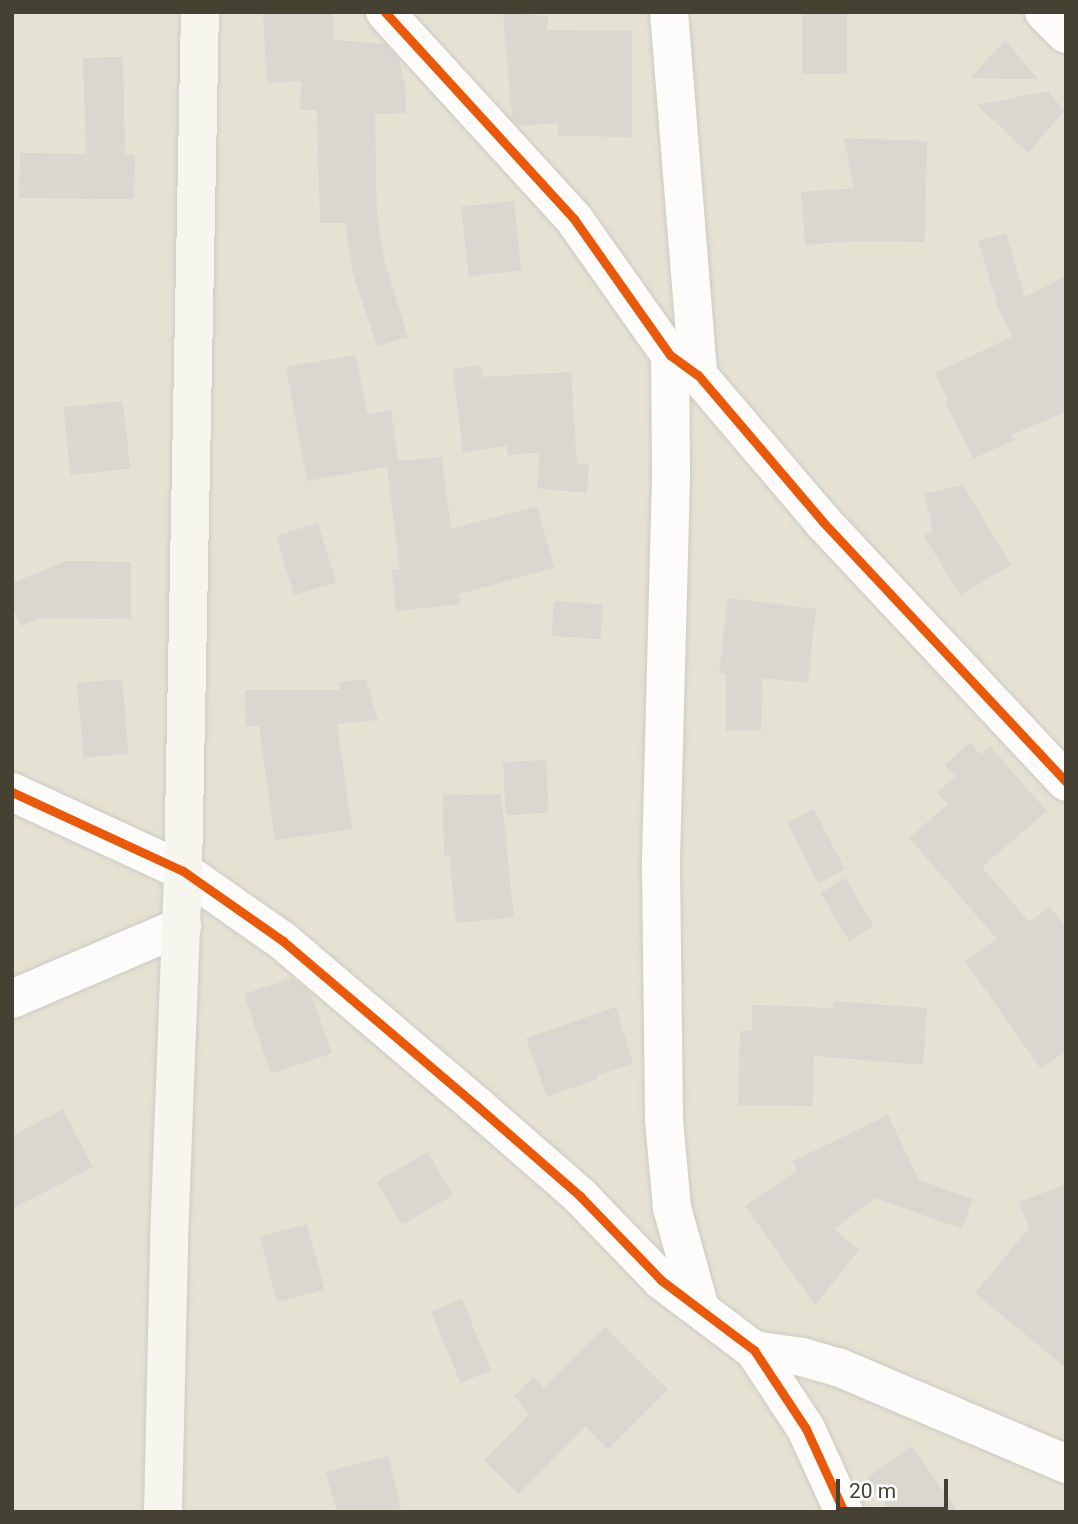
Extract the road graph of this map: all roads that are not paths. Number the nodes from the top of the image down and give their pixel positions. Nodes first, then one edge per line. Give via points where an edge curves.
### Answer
1 (200, 12) edge
2 (385, 12) edge
3 (668, 12) edge
4 (1044, 12) edge
5 (1066, 34) edge
6 (684, 365) junction
7 (1066, 782) edge
8 (12, 792) edge
9 (183, 871) junction
10 (182, 926) junction
11 (12, 999) edge
12 (700, 1308) junction
13 (754, 1350) junction
14 (1066, 1464) edge
15 (163, 1512) edge
16 (844, 1512) edge

1 - 9 main road
2 - 6 street via 574,219
3 - 6 street
4 - 5 street
6 - 7 street via 823,522
6 - 12 street via 671,477 661,868 664,1120 672,1208
8 - 9 street
9 - 10 main road
9 - 12 street via 283,941 365,1010 580,1196 661,1280
10 - 11 street
10 - 15 main road
12 - 13 street
13 - 14 street via 838,1367
13 - 16 street via 806,1429

